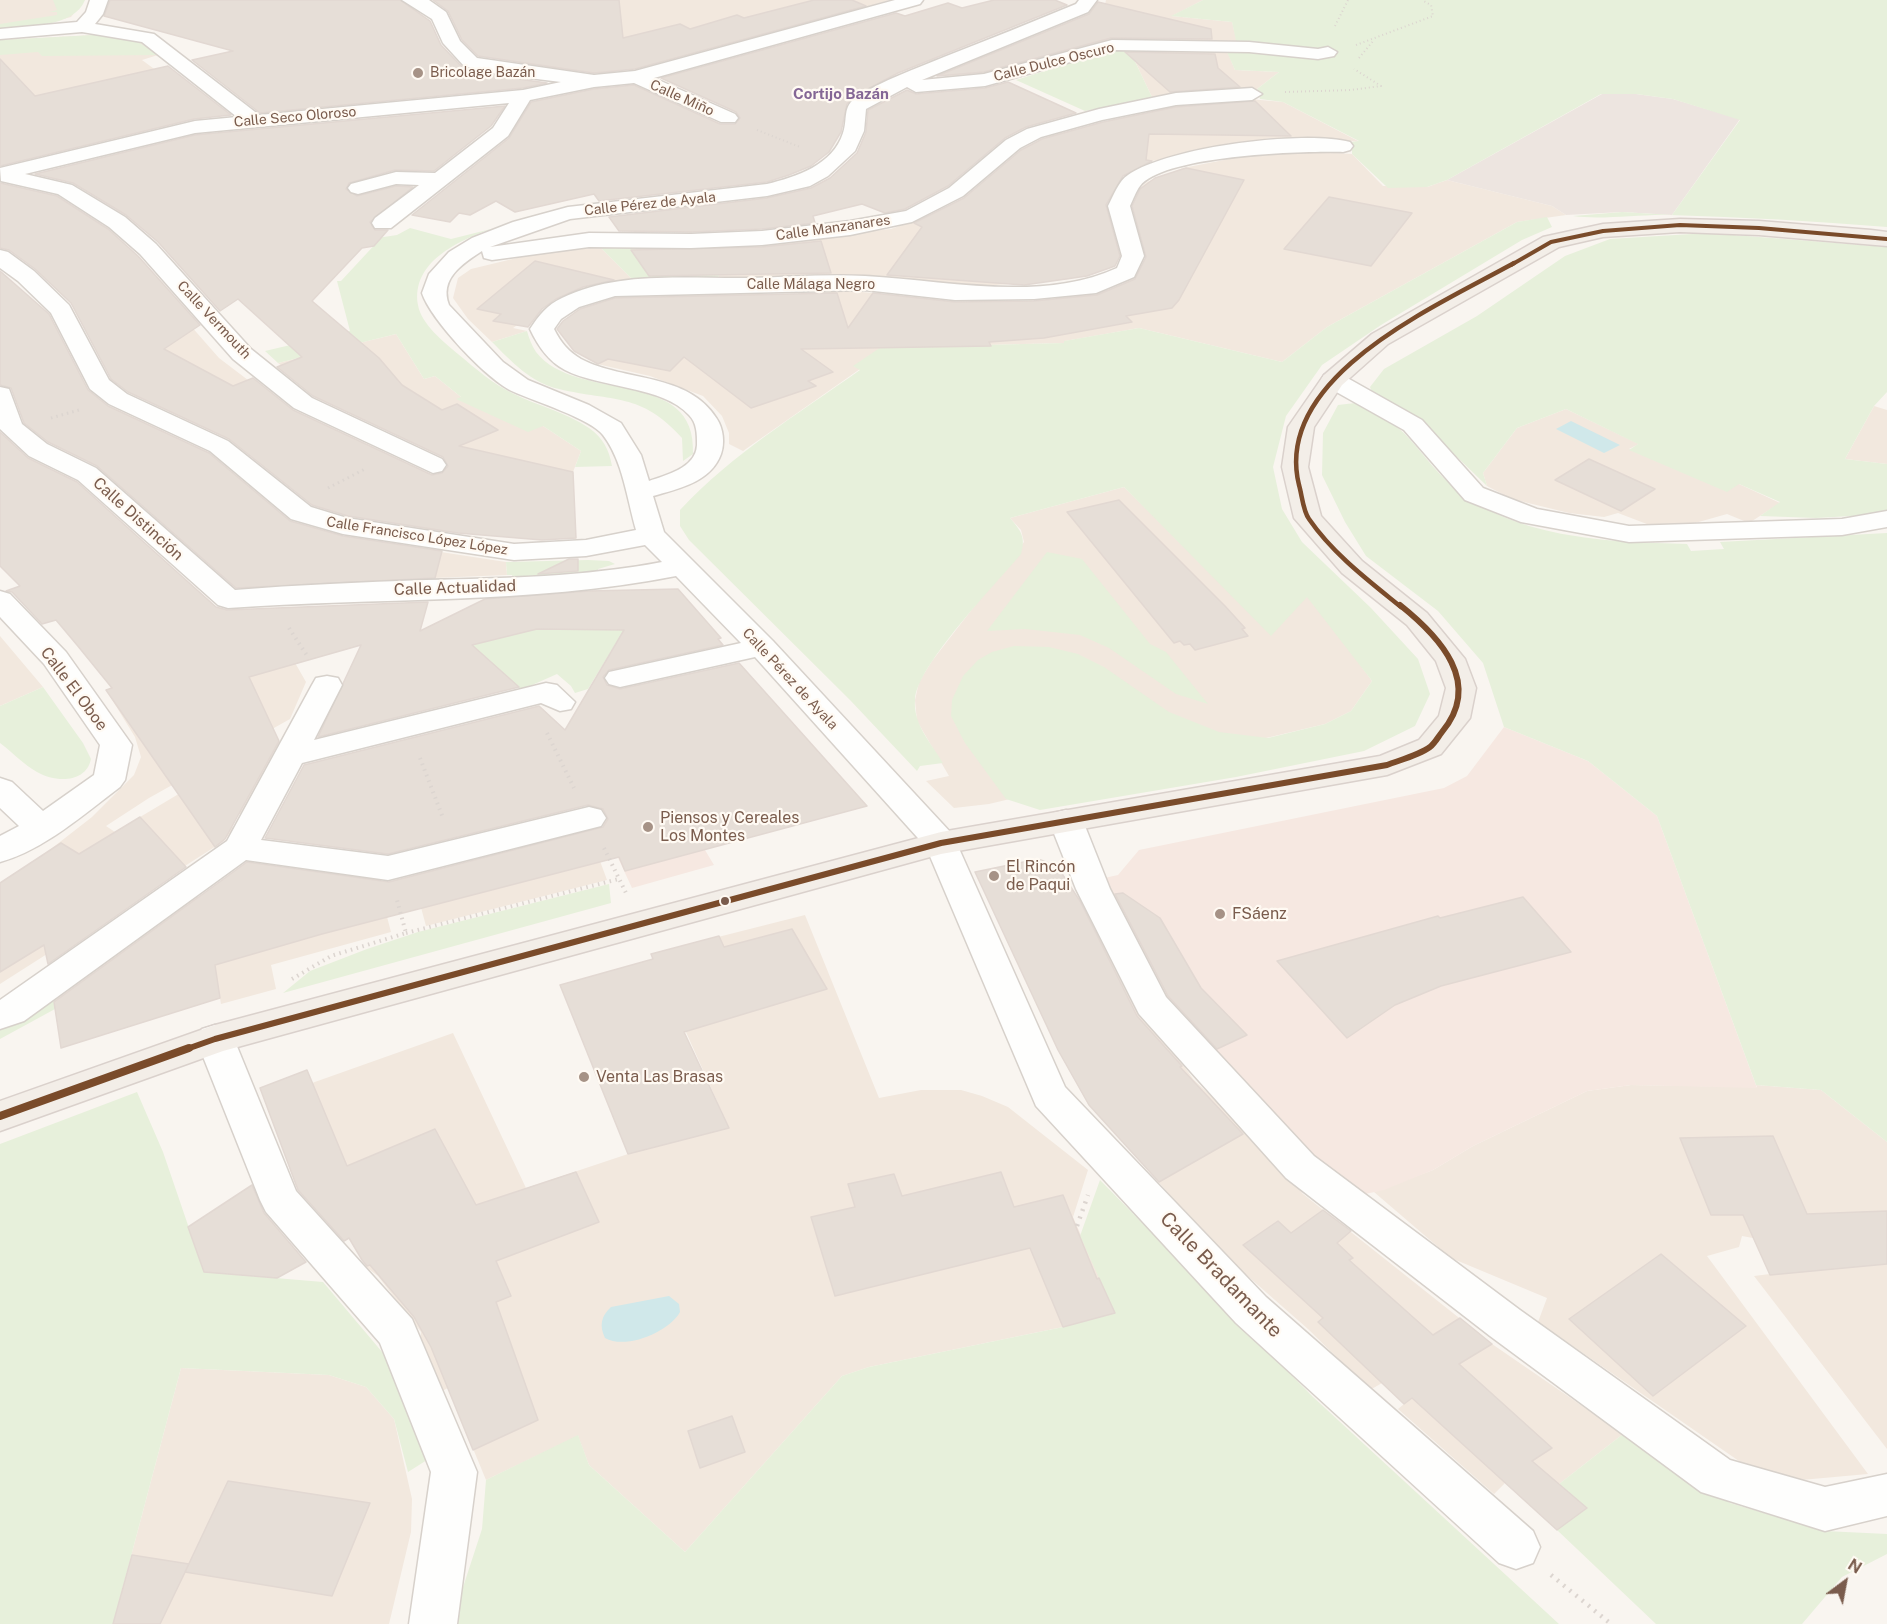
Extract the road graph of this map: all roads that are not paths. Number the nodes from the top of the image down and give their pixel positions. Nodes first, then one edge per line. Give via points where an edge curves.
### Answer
1 (99, 0) edge
2 (411, 0) edge
3 (914, 0) edge
4 (1088, 0) edge
5 (82, 27) junction
6 (0, 34) edge
7 (1328, 52) road end
8 (636, 77) junction
9 (594, 81) junction
10 (884, 90) junction
11 (1252, 94) dead end
12 (523, 96) junction
13 (729, 118) dead end
14 (253, 120) junction
15 (1343, 146) dead end
16 (0, 175) edge
17 (442, 178) junction
18 (358, 188) dead end
19 (383, 223) dead end
20 (1887, 239) edge
21 (457, 257) junction
22 (1, 259) edge
23 (1334, 381) junction
24 (6, 414) edge
25 (434, 465) dead end
26 (639, 491) junction
27 (1887, 519) edge
28 (651, 535) junction
29 (681, 567) junction
30 (228, 599) joint
31 (0, 600) edge
32 (762, 647) junction
33 (620, 678) dead end
34 (327, 685) dead end
35 (560, 702) dead end
36 (288, 756) junction
37 (0, 789) edge
38 (589, 818) dead end
39 (1066, 821) junction
40 (41, 828) junction
41 (941, 843) junction
42 (240, 848) junction
43 (0, 851) edge
44 (4, 1012) edge
45 (215, 1040) junction
46 (0, 1116) edge
47 (1887, 1495) edge
48 (1516, 1547) road end
49 (433, 1624) edge

1 - 5 street via 94,14
2 - 9 street via 440,16 452,43 471,62
3 - 8 street
4 - 10 street, Calle Pérez de Ayala via 1082,8
5 - 6 street
5 - 14 street via 148,38
7 - 10 street, Calle Dulce Oscuro via 1112,45 985,80
8 - 9 street
8 - 13 street, Calle Miño
9 - 12 street, Calle Seco Oloroso
10 - 21 street, Calle Pérez de Ayala via 856,107 848,147 821,172 803,182 744,194 568,213 501,235
11 - 21 street, Calle Manzanares via 1176,99 1034,133 1013,144 956,192 912,216 762,238 589,240
12 - 14 street, Calle Seco Oloroso
12 - 17 street via 501,132
14 - 16 street, Calle Seco Oloroso via 195,127
15 - 26 street, Calle Málaga Negro via 1242,149 1166,164 1133,180 1119,206 1133,256 1126,272 1096,286 955,293 865,283 655,286 613,289 571,302 552,314 542,329 552,350 576,366 605,377 680,395 703,414 712,433 709,455 684,479
16 - 25 street, Calle Vermouth via 65,189 117,222 148,249 242,354 303,403
17 - 18 street via 396,178
17 - 19 street
20 - 23 main road via 1704,225 1641,225 1582,233 1551,242 1380,339
21 - 26 street, Calle Pérez de Ayala via 440,274 433,293 438,307 494,367 519,385 612,428 628,455
22 - 28 street, Calle Francisco López López via 26,276 61,310 99,384 118,399 219,446 302,513 343,526 514,552 586,548
23 - 27 street via 1413,425 1474,495 1531,516 1629,534 1842,526
23 - 39 main road via 1301,427 1295,467 1308,518 1352,567 1417,619 1450,658 1461,688 1454,718 1430,747 1387,765
24 - 30 street, Calle Distinción via 38,450 87,474
26 - 28 street, Calle Pérez de Ayala
28 - 29 street, Calle Pérez de Ayala
29 - 30 street, Calle Actualidad via 634,578
29 - 32 street, Calle Pérez de Ayala
31 - 40 street, Calle El Oboe via 55,658 116,745 109,780
32 - 33 street
32 - 41 street, Calle Pérez de Ayala
34 - 36 street
35 - 36 street via 546,692
36 - 42 street
37 - 40 street
38 - 42 street via 388,868
39 - 41 main road
39 - 47 street via 1093,889 1152,1005 1300,1167 1505,1323 1717,1476 1825,1509
40 - 43 street, Calle El Oboe
41 - 45 main road
41 - 48 street, Calle Bradamante via 1050,1096 1251,1311
42 - 44 street
45 - 46 main road
45 - 49 street via 280,1200 397,1332 454,1472

